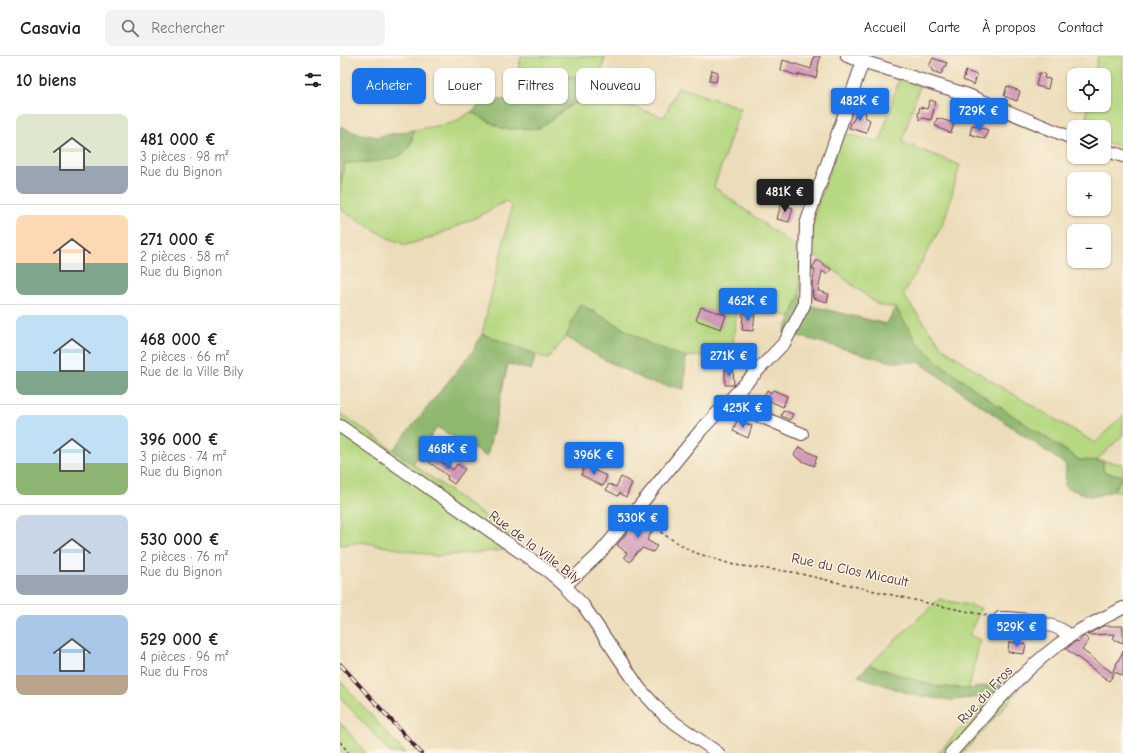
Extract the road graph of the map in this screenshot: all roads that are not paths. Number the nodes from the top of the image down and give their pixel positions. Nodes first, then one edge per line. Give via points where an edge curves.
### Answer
1 (846, 56) edge
2 (868, 60) edge
3 (1067, 136) edge
4 (1111, 152) edge
5 (1123, 156) edge
6 (727, 402) junction
7 (340, 426) edge
8 (802, 434) dead end
9 (565, 586) junction
10 (1123, 608) edge
11 (1000, 618) road end
12 (1070, 636) junction
13 (718, 753) edge
14 (951, 753) edge

1 - 2 street
2 - 3 street via 968,95
2 - 6 street via 806,224 804,305 785,342
4 - 5 street
6 - 8 street
6 - 9 street via 599,554
7 - 9 street, Rue de la Ville Bily via 549,572
9 - 13 street, Rue de la Ville Bily via 583,605 640,689 665,716
10 - 12 street, Rue du Fros
11 - 12 street via 1053,626
12 - 14 street, Rue du Fros via 1044,655 1014,684

